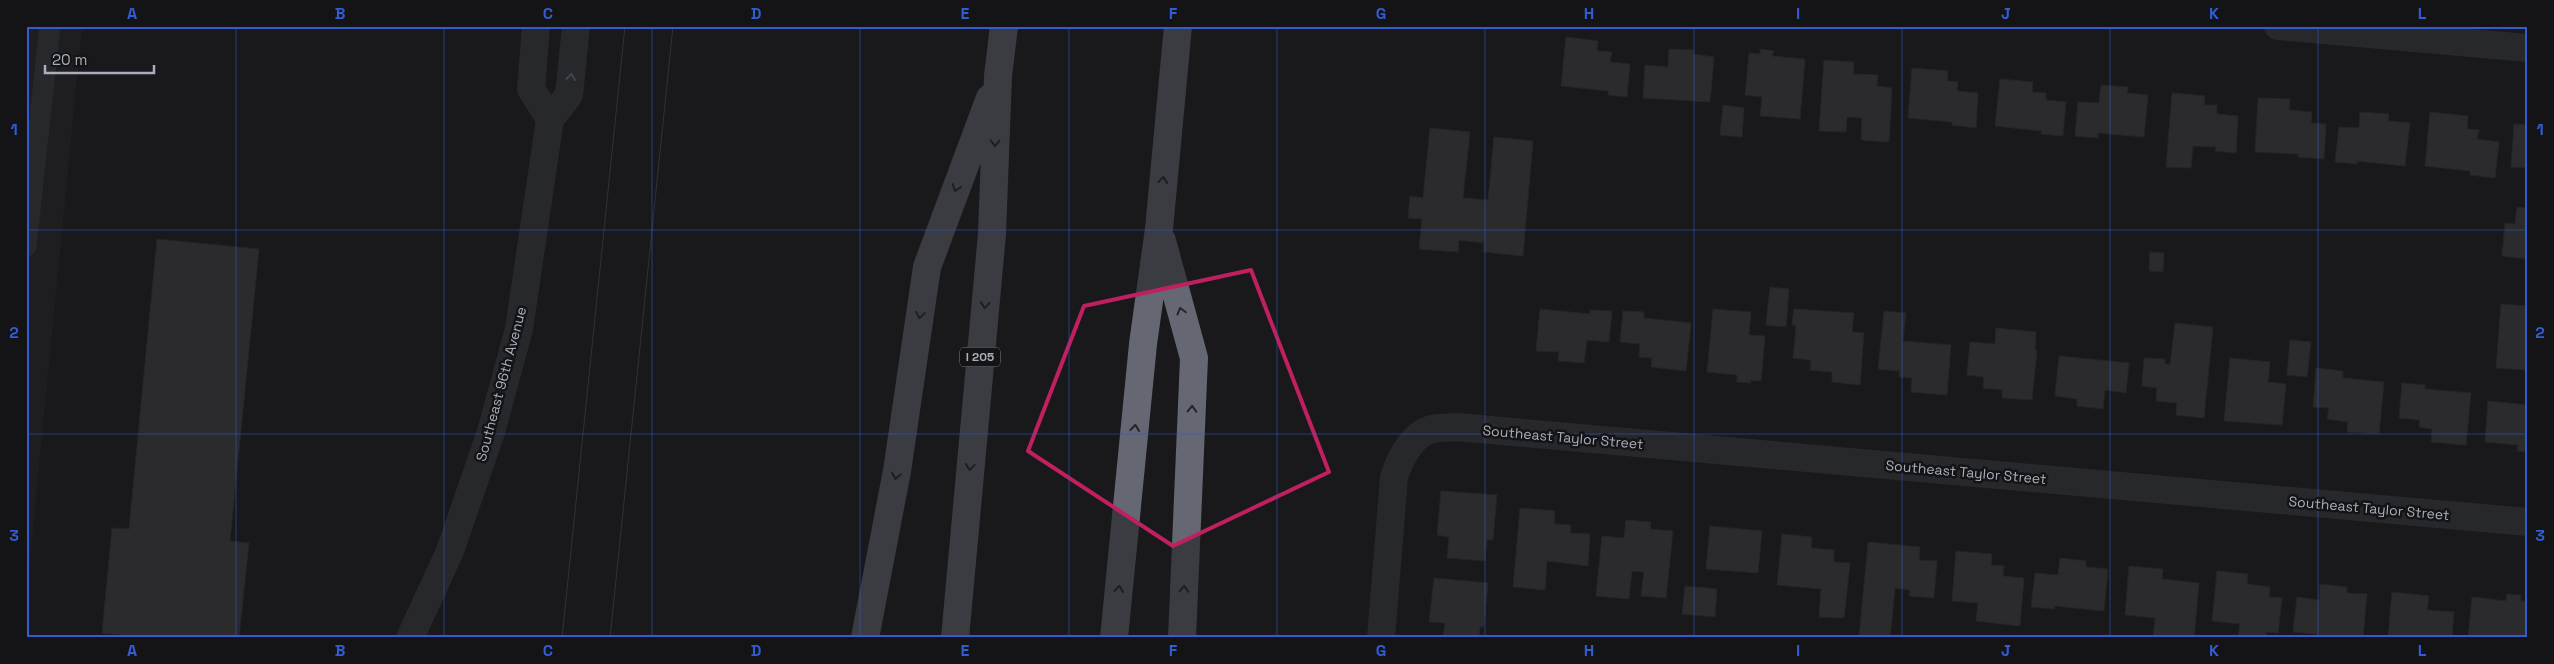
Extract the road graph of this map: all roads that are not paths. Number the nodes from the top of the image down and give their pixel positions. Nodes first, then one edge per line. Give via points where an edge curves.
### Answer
1 (50, 26) edge
2 (536, 26) edge
3 (576, 26) edge
4 (1004, 26) edge
5 (1178, 26) edge
6 (2278, 26) edge
7 (2528, 48) edge
8 (998, 76) junction
9 (550, 120) junction
10 (29, 195) edge
11 (1159, 229) junction
12 (26, 246) edge
13 (2528, 522) edge
14 (410, 638) edge
15 (865, 638) edge
16 (955, 638) edge
17 (1114, 638) edge
18 (1182, 638) edge
19 (1381, 638) edge

1 - 10 lane
2 - 9 street via 531,89
9 -> 3 street, Southeast 96th Avenue via 569,95
4 - 8 highway, I 205
11 -> 5 highway
6 - 7 street
8 -> 15 highway via 927,267 897,471
8 -> 16 highway, I 205 via 992,234
9 - 14 street, Southeast 96th Avenue via 516,339 491,432 450,551
10 - 12 lane
17 -> 11 highway via 1143,344
18 -> 11 highway via 1194,358
13 - 19 street, Southeast Taylor Street via 1457,427 1429,430 1400,458 1394,477

